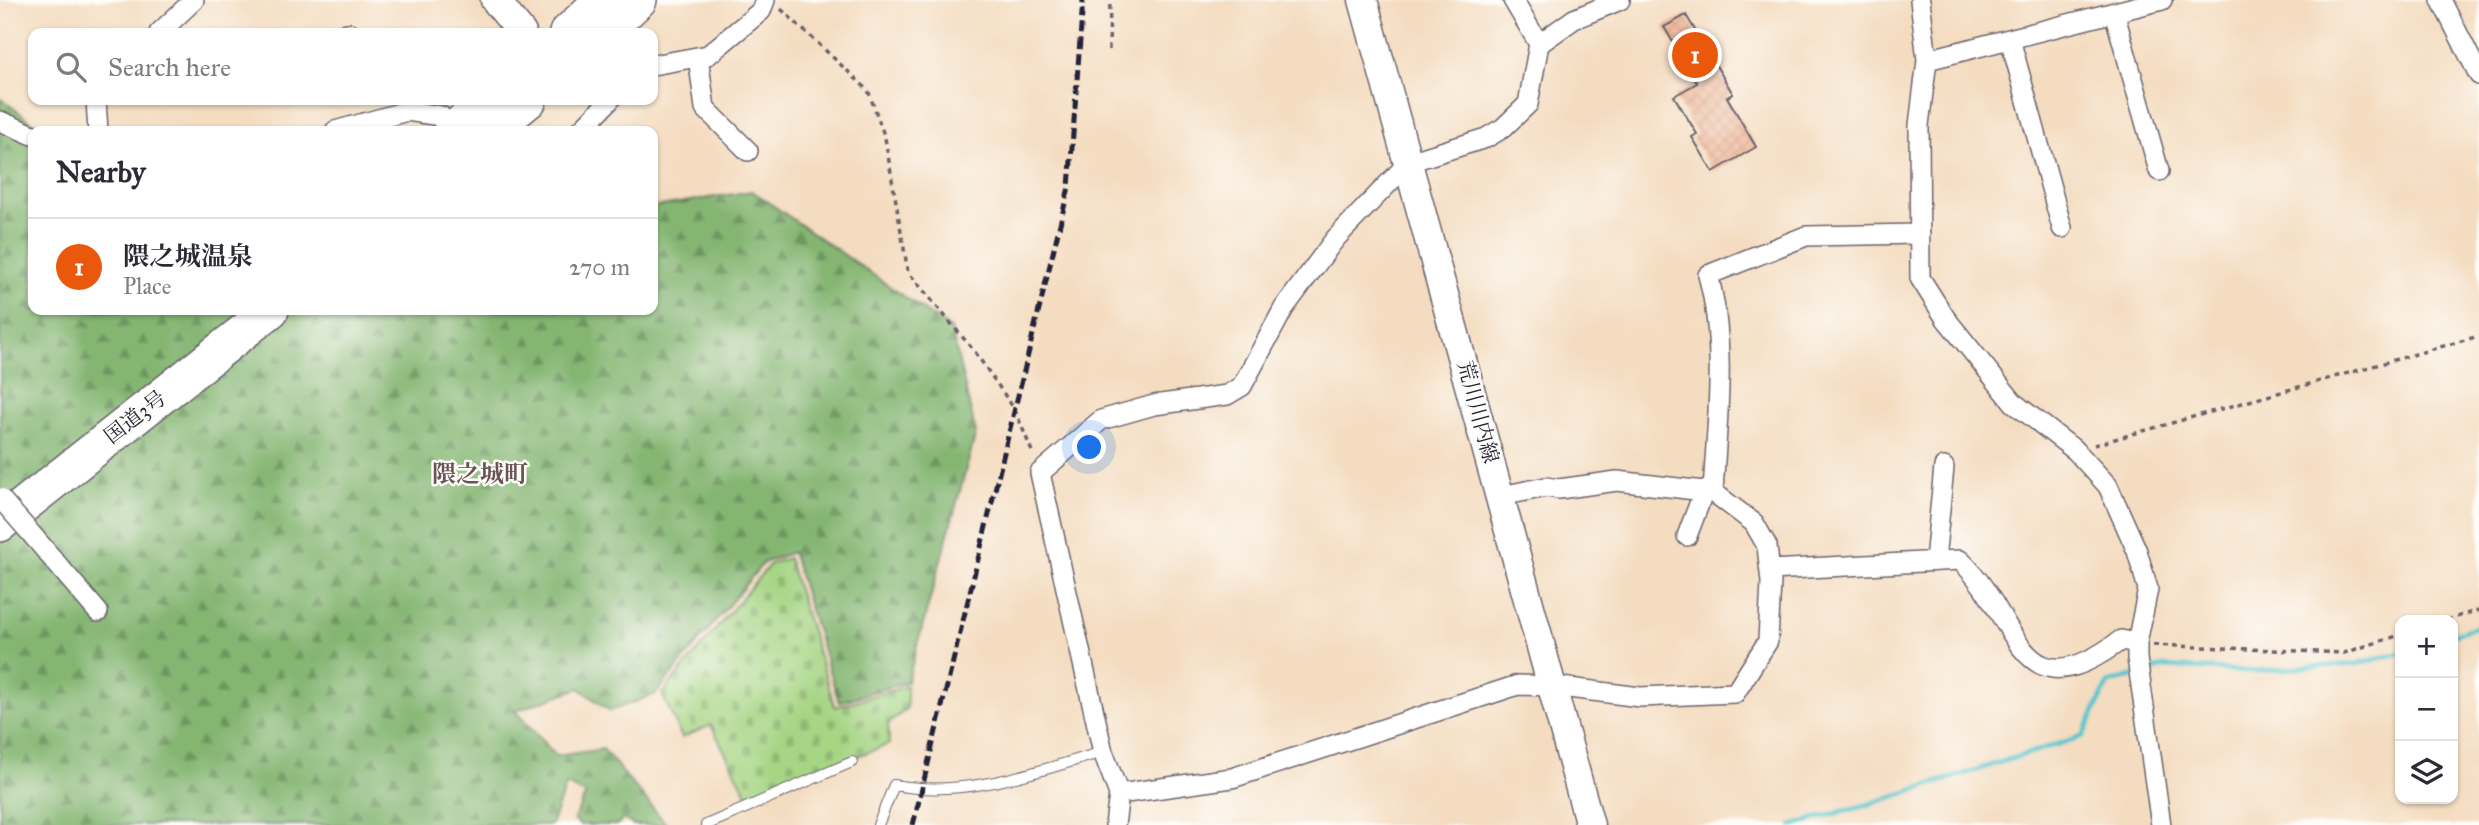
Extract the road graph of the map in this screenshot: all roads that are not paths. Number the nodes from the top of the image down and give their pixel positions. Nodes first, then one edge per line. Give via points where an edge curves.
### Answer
1 (194, 0) edge
2 (495, 0) edge
3 (602, 0) edge
4 (639, 0) edge
5 (1363, 0) edge
6 (1513, 0) edge
7 (1620, 0) edge
8 (2162, 0) edge
9 (2441, 0) edge
10 (765, 2) edge
11 (1914, 2) edge
12 (2114, 12) junction
13 (164, 28) edge
14 (518, 28) edge
15 (572, 28) edge
16 (609, 28) edge
17 (2010, 38) junction
18 (1539, 44) junction
19 (698, 57) junction
20 (1927, 60) junction
21 (658, 64) edge
22 (2479, 75) edge
23 (96, 105) edge
24 (379, 105) edge
25 (480, 105) edge
26 (523, 105) edge
27 (605, 105) edge
28 (375, 120) junction
29 (0, 121) edge
30 (446, 123) edge
31 (98, 126) edge
32 (353, 126) edge
33 (497, 126) edge
34 (585, 126) edge
35 (28, 133) edge
36 (748, 151) dead end
37 (1409, 162) junction
38 (2159, 171) dead end
39 (2062, 228) dead end
40 (1920, 234) junction
41 (226, 315) edge
42 (265, 315) edge
43 (1944, 467) dead end
44 (1709, 492) junction
45 (1501, 496) junction
46 (0, 498) edge
47 (0, 524) edge
48 (1687, 536) dead end
49 (1935, 561) junction
50 (1770, 570) junction
51 (98, 612) dead end
52 (2139, 661) junction
53 (1553, 686) junction
54 (1103, 752) junction
55 (852, 762) dead end
56 (1119, 794) junction
57 (706, 825) edge
58 (878, 825) edge
59 (1115, 825) edge
60 (1590, 825) edge
61 (2161, 825) edge

1 - 13 street
2 - 14 main road
3 - 15 highway
4 - 16 highway
5 - 37 main road, 荒川川内線
6 - 18 street
7 - 18 street via 1574,19
8 - 12 street
9 - 22 street
10 - 19 street via 761,11 708,55
11 - 20 street
12 - 17 street
12 - 38 street
17 - 20 street
17 - 39 street
18 - 37 street via 1528,104 1503,128 1486,138
19 - 21 street
19 - 36 street via 705,108
20 - 40 street via 1919,125
23 - 31 street
24 - 28 street
25 - 30 highway
26 - 33 highway
27 - 34 street
28 - 30 street via 407,111
28 - 32 street
29 - 35 street
37 - 45 main road, 荒川川内線
37 - 54 street via 1335,239 1291,298 1242,386 1227,395 1154,405 1101,420 1040,472
40 - 44 street via 1807,236 1708,275 1718,310 1719,396
40 - 52 street via 1920,278 1946,319 2014,403 2076,451 2108,486 2137,551 2148,589
41 - 46 highway, 国道3号
42 - 47 highway, 国道3号
43 - 49 street
44 - 45 street via 1617,481
44 - 48 street
44 - 50 street via 1754,523 1767,546
45 - 53 main road, 荒川川内線
46 - 51 street, bridge
49 - 50 street
49 - 52 street via 1960,560 1979,578 2019,645 2038,665 2068,670 2094,660 2121,640
50 - 53 street via 1768,641 1735,693 1640,697
52 - 61 street
53 - 56 street via 1518,685 1232,778
53 - 60 main road, 荒川川内線
54 - 56 street
54 - 58 lane via 986,786 921,791 894,785
55 - 57 lane
56 - 59 street

